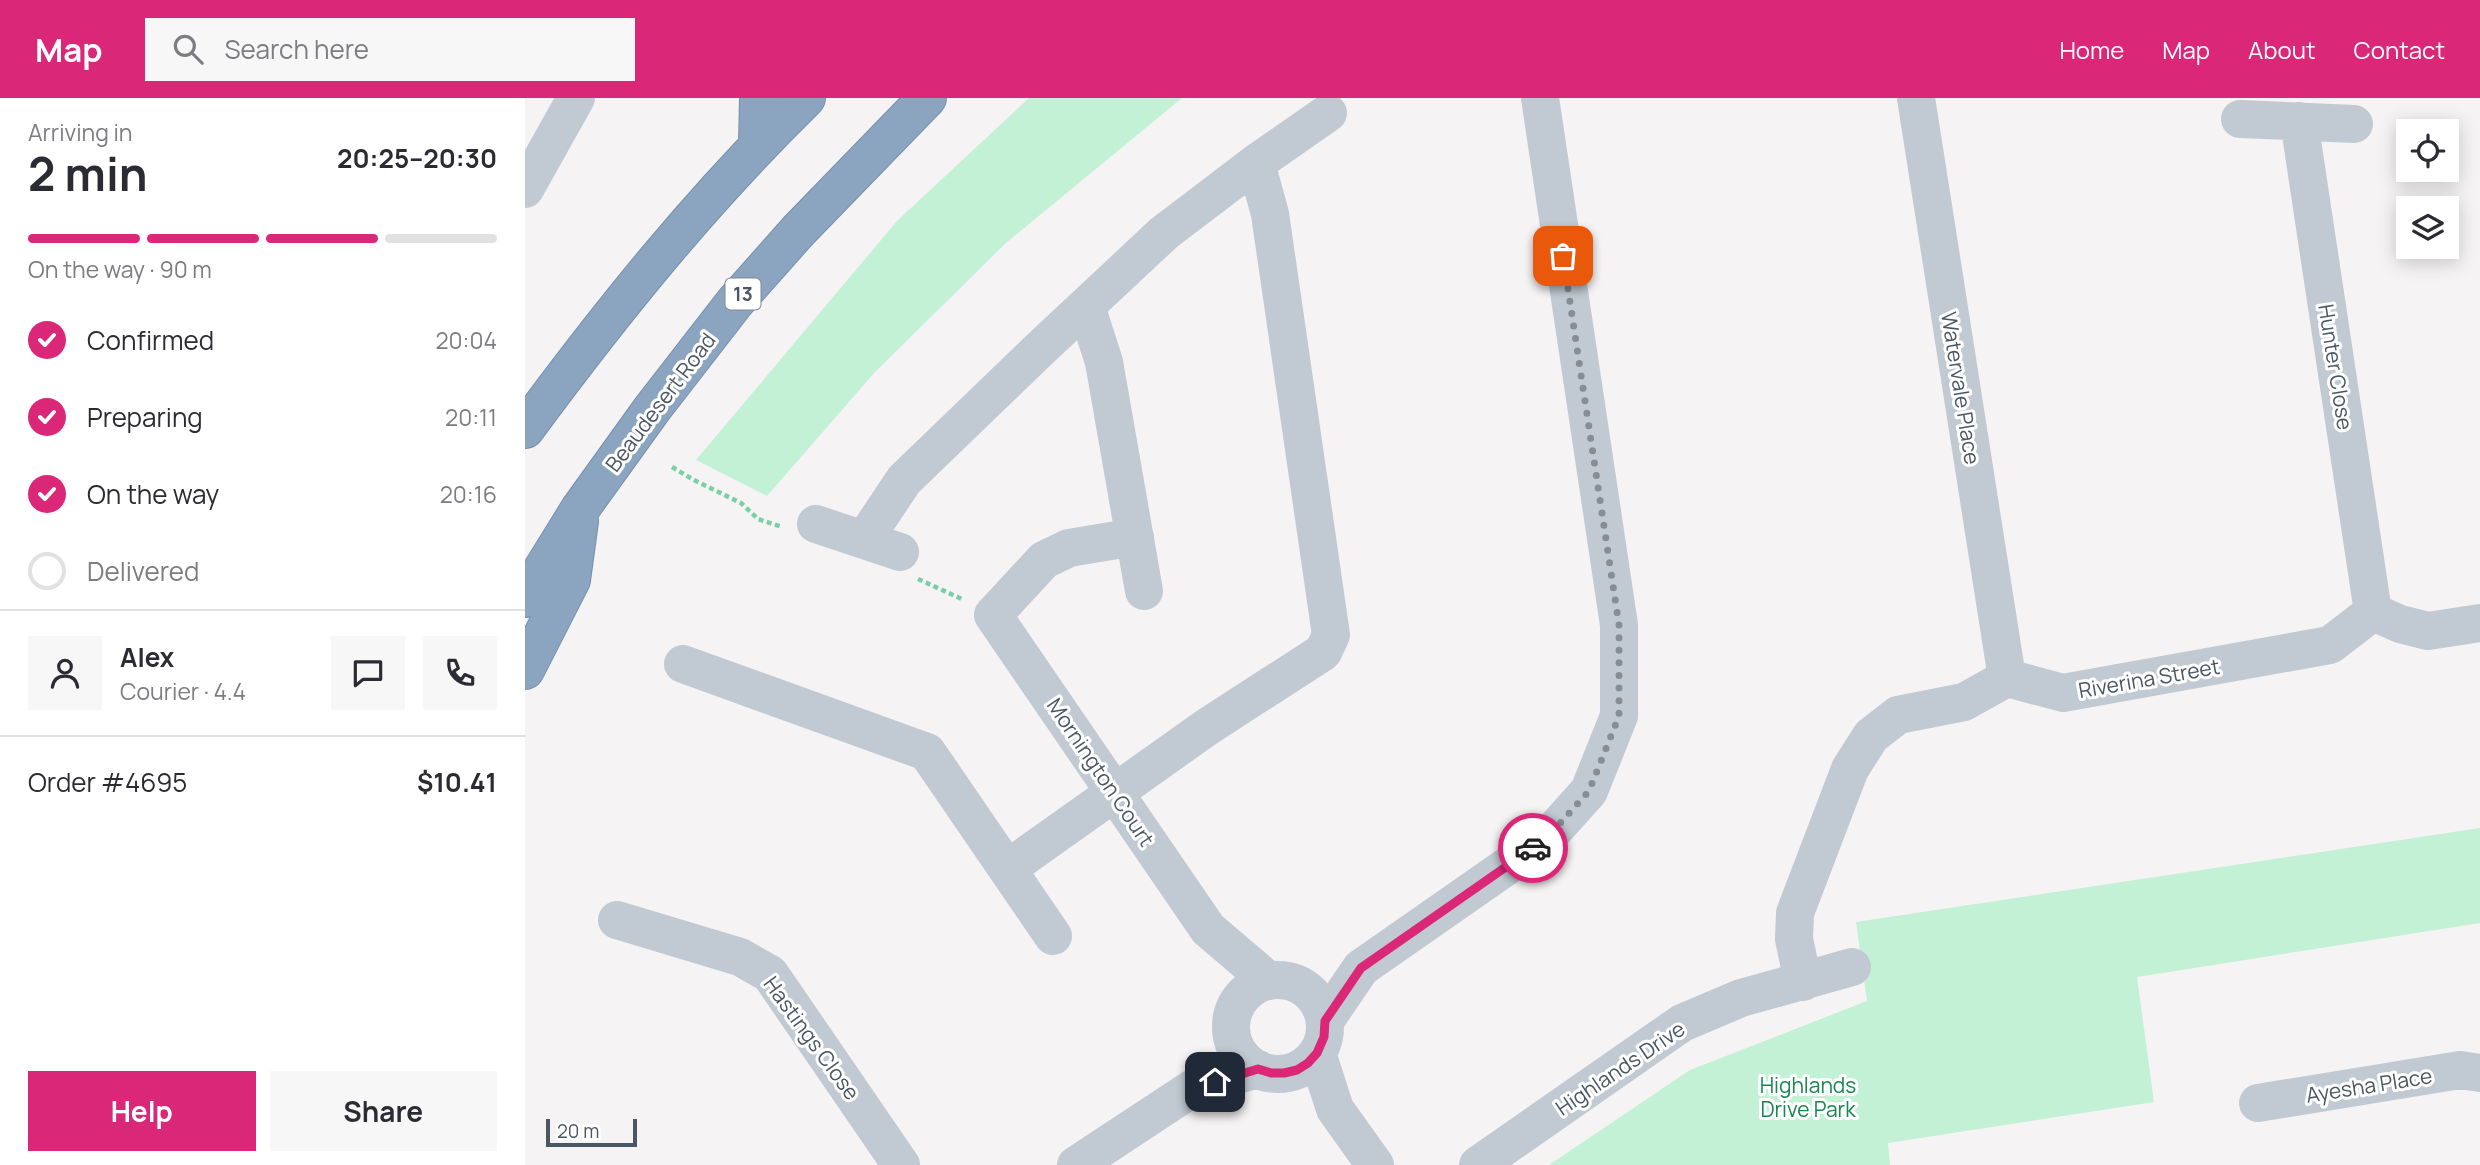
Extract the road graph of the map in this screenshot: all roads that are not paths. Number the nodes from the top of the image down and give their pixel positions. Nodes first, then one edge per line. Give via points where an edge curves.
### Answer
1 (576, 98) edge
2 (759, 98) edge
3 (806, 98) edge
4 (927, 98) edge
5 (1539, 98) edge
6 (1916, 98) edge
7 (1328, 113) dead end
8 (2240, 119) dead end
9 (2299, 121) junction
10 (2354, 124) dead end
11 (758, 146) junction
12 (1256, 163) junction
13 (525, 190) edge
14 (1086, 306) junction
15 (525, 429) edge
16 (580, 509) junction
17 (816, 524) dead end
18 (1135, 537) junction
19 (864, 540) junction
20 (900, 552) dead end
21 (1143, 591) dead end
22 (525, 598) edge
23 (2373, 612) junction
24 (2480, 623) edge
25 (683, 664) dead end
26 (525, 670) edge
27 (2007, 678) junction
28 (1115, 792) junction
29 (1007, 869) junction
30 (617, 920) dead end
31 (1208, 929) junction
32 (1053, 936) dead end
33 (1361, 968) junction
34 (1852, 968) dead end
35 (1282, 982) junction
36 (1803, 982) junction
37 (1233, 1021) junction
38 (1321, 1037) junction
39 (1271, 1071) junction
40 (2480, 1073) edge
41 (1193, 1088) junction
42 (2258, 1103) dead end
43 (1335, 1110) junction
44 (901, 1165) edge
45 (1076, 1165) edge
46 (1375, 1165) edge
47 (1478, 1165) edge

1 - 13 street
2 - 11 highway
3 - 11 highway
4 - 16 highway, Beaudesert Road / 13 via 735,302
5 - 33 street via 1619,625 1619,716 1589,791 1546,839
6 - 27 street, Watervale Place
7 - 12 street
8 - 9 street
9 - 10 street
9 - 23 street, Hunter Close
11 - 15 highway via 647,269
12 - 14 street via 1164,233
12 - 28 street via 1270,215 1331,635 1323,652
14 - 18 street via 1104,362
14 - 19 street via 904,480
16 - 22 highway, Beaudesert Road / 13
16 - 26 highway via 571,580
17 - 19 street
18 - 21 street
18 - 28 street, Mornington Court via 1069,548 1044,560 993,615
19 - 20 street
23 - 24 street via 2428,631
23 - 27 street, Riverina Street via 2330,645 2063,693
25 - 29 street via 927,752
27 - 36 street via 1964,702 1898,715 1871,736 1850,769 1795,914 1794,939
28 - 29 street
28 - 31 street, Mornington Court
29 - 32 street
30 - 44 street, Hastings Close via 740,957 770,974
31 - 35 street, Mornington Court
31 - 37 street, Mornington Court
33 - 35 street
33 - 38 street
34 - 36 street, Highlands Drive
35 - 37 street via 1254,986 1243,996
35 - 38 street via 1309,992 1319,1005
36 - 47 street, Highlands Drive via 1741,998 1682,1023
37 - 39 street via 1236,1048 1245,1060
37 - 41 street
38 - 39 street via 1308,1063 1297,1070
38 - 43 street
39 - 41 street
39 - 43 street
40 - 42 street, Ayesha Place via 2460,1070
41 - 45 street
43 - 46 street

